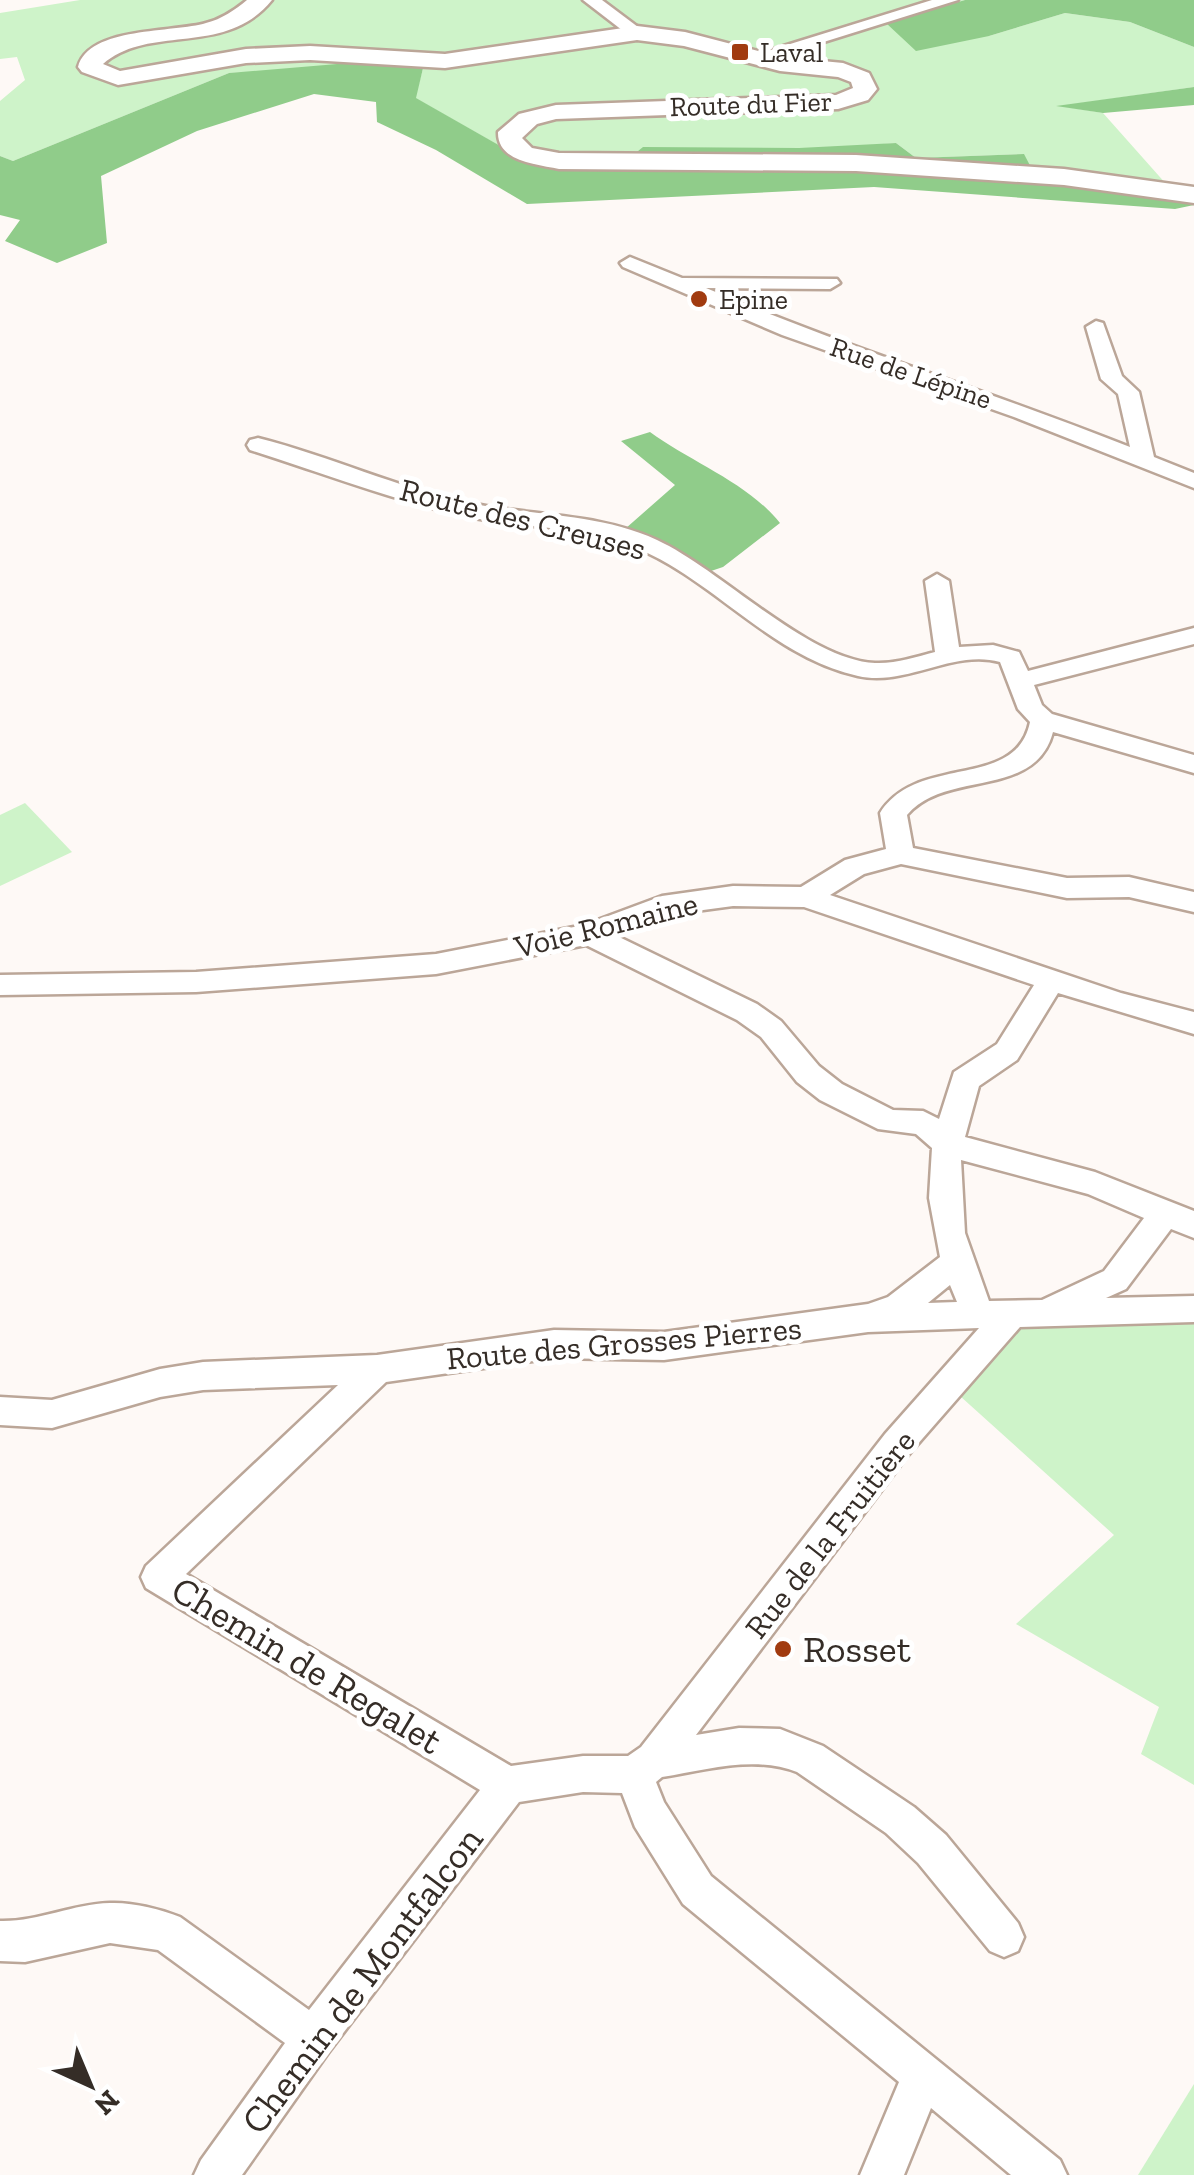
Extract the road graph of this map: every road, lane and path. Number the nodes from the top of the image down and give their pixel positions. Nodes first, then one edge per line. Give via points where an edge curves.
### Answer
1 (261, 0) edge
2 (591, 0) edge
3 (950, 0) edge
4 (637, 33) junction
5 (754, 58) junction
6 (1184, 194) edge
7 (630, 264) dead end
8 (676, 282) junction
9 (830, 282) dead end
10 (1096, 326) dead end
11 (258, 444) dead end
12 (1143, 457) junction
13 (1194, 480) edge
14 (937, 581) dead end
15 (1194, 636) edge
16 (948, 658) junction
17 (1020, 681) junction
18 (1044, 720) junction
19 (1194, 764) edge
20 (901, 855) junction
21 (806, 897) junction
22 (1194, 902) edge
23 (589, 934) junction
24 (1052, 980) junction
25 (0, 985) edge
26 (1194, 1022) edge
27 (950, 1145) junction
28 (1180, 1220) edge
29 (955, 1263) junction
30 (1194, 1309) edge
31 (1010, 1313) junction
32 (868, 1318) junction
33 (377, 1369) junction
34 (0, 1411) edge
35 (644, 1767) junction
36 (508, 1785) junction
37 (1004, 1937) dead end
38 (0, 1941) edge
39 (313, 2038) junction
40 (924, 2076) junction
41 (216, 2175) edge
42 (882, 2175) edge
43 (1045, 2175) edge

1 - 4 main road, Route du Fier via 220,29 108,48 90,68 118,78 310,52 445,61
2 - 4 street
3 - 5 street
4 - 5 main road, Route du Fier
5 - 6 main road, Route du Fier via 843,70 861,78 865,89 838,102 556,112 528,119 508,139 524,154 559,161 856,162 1064,177
7 - 8 street, Rue de Lépine
8 - 9 street
8 - 12 street, Rue de Lépine via 789,331
10 - 12 street via 1112,378 1128,392
11 - 16 street, Route des Creuses via 466,509 648,545 785,634 859,669
12 - 13 street, Rue de Lépine
14 - 16 street
15 - 17 street
16 - 17 street, Route des Creuses via 1005,654
17 - 18 street, Route des Creuses via 1034,714
18 - 19 street
18 - 20 street via 1036,748 1014,764 930,784 906,797 893,813
20 - 21 street via 855,867
20 - 22 street via 1067,888 1129,886
21 - 23 street, Voie Romaine via 733,896 662,906
21 - 24 street, Voie Romaine
23 - 25 street, Voie Romaine via 436,964 196,982
23 - 27 street via 747,1012 830,1092 889,1121 924,1123
24 - 26 street, Voie Romaine
24 - 27 street via 1006,1052 964,1080
27 - 28 street via 1053,1171
27 - 29 street via 943,1177
28 - 31 street via 1115,1280
29 - 31 street
29 - 32 street via 900,1306
30 - 31 street, Route des Grosses Pierres
31 - 32 street, Route des Grosses Pierres
31 - 35 street, Rue de la Fruitière
32 - 33 street, Route des Grosses Pierres via 664,1346 554,1344
33 - 34 street, Route des Grosses Pierres via 203,1376 52,1414
33 - 36 street, Chemin de Regalet via 159,1577
35 - 36 street
35 - 37 street via 739,1746 780,1747 810,1759 932,1849
35 - 40 street via 664,1842 698,1890
36 - 39 street, Chemin de Montfalcon
38 - 39 street via 24,1942 110,1922 166,1932
39 - 41 street, Chemin de Montfalcon
40 - 42 street
40 - 43 street

